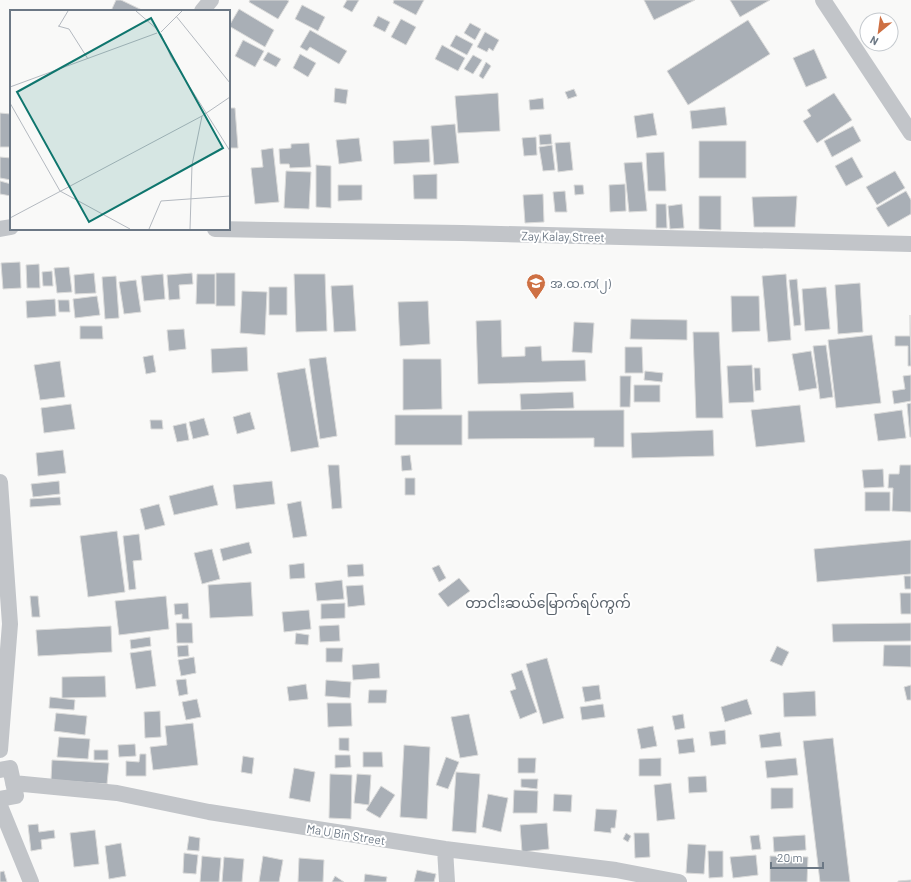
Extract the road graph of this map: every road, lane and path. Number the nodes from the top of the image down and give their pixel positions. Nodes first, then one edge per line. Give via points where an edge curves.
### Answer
1 (211, 0) edge
2 (823, 0) edge
3 (203, 10) edge
4 (911, 133) edge
5 (10, 227) edge
6 (0, 229) edge
7 (230, 229) edge
8 (911, 244) edge
9 (0, 482) edge
10 (0, 750) edge
11 (0, 770) edge
12 (13, 783) junction
13 (0, 799) edge
14 (0, 806) edge
15 (445, 849) junction
16 (31, 882) edge
17 (447, 882) edge
18 (679, 882) edge

1 - 3 street
2 - 4 street
5 - 6 street
7 - 8 street, Zay Kalay Street
9 - 10 street via 10,624
11 - 12 street via 10,768
12 - 13 street via 16,796
12 - 15 street, Ma U Bin Street via 117,793 209,812
14 - 16 street
15 - 17 street
15 - 18 street, Ma U Bin Street via 616,870

